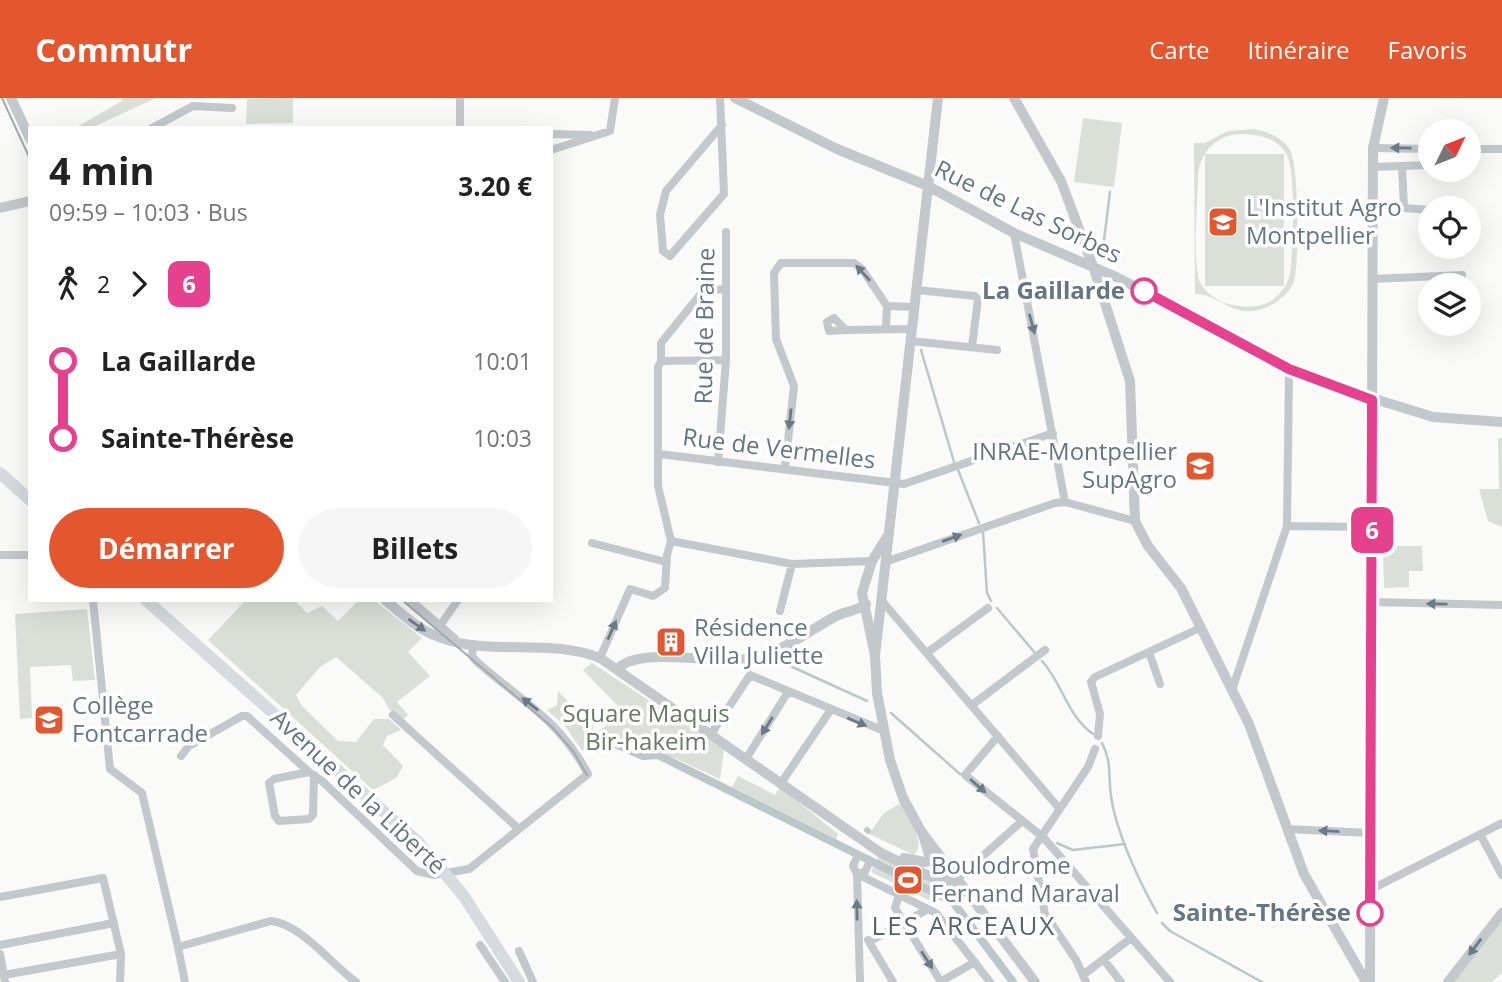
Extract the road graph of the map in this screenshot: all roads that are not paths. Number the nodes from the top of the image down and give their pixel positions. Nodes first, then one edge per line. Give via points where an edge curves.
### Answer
1 (11, 98) edge
2 (460, 98) edge
3 (615, 98) edge
4 (720, 98) edge
5 (735, 98) edge
6 (937, 98) edge
7 (1014, 98) edge
8 (1384, 98) edge
9 (232, 108) dead end
10 (722, 125) junction
11 (156, 126) edge
12 (460, 126) edge
13 (553, 134) edge
14 (28, 135) edge
15 (596, 136) junction
16 (1373, 148) junction
17 (553, 149) edge
18 (1418, 149) edge
19 (1481, 149) edge
20 (1502, 149) edge
21 (1418, 165) edge
22 (1402, 166) junction
23 (1373, 167) junction
24 (928, 186) junction
25 (28, 201) edge
26 (0, 208) edge
27 (1418, 209) edge
28 (726, 232) dead end
29 (1014, 233) junction
30 (1094, 269) junction
31 (1418, 277) edge
32 (1372, 279) junction
33 (725, 289) junction
34 (917, 290) junction
35 (887, 306) junction
36 (914, 307) junction
37 (886, 327) junction
38 (846, 330) dead end
39 (912, 330) junction
40 (911, 341) junction
41 (972, 346) junction
42 (997, 350) dead end
43 (726, 360) junction
44 (661, 361) junction
45 (1289, 369) junction
46 (1372, 400) junction
47 (1502, 422) edge
48 (1053, 433) junction
49 (659, 454) junction
50 (718, 462) junction
51 (785, 468) junction
52 (0, 473) edge
53 (895, 482) junction
54 (28, 490) edge
55 (28, 498) edge
56 (1065, 502) junction
57 (1135, 521) junction
58 (1287, 526) junction
59 (1372, 527) junction
60 (887, 537) junction
61 (671, 541) junction
62 (592, 543) dead end
63 (0, 555) edge
64 (28, 555) edge
65 (872, 561) junction
66 (888, 561) junction
67 (666, 562) junction
68 (792, 564) junction
69 (863, 589) junction
70 (883, 596) junction
71 (93, 602) edge
72 (148, 602) edge
73 (157, 602) edge
74 (388, 602) edge
75 (411, 602) edge
76 (457, 602) edge
77 (1371, 602) junction
78 (866, 604) junction
79 (1502, 605) edge
80 (988, 608) dead end
81 (780, 611) dead end
82 (439, 627) junction
83 (1200, 628) junction
84 (454, 640) junction
85 (473, 644) junction
86 (1045, 650) dead end
87 (205, 651) junction
88 (928, 652) junction
89 (1149, 652) junction
90 (876, 656) junction
91 (600, 658) junction
92 (745, 659) junction
93 (618, 669) junction
94 (750, 675) junction
95 (1160, 684) dead end
96 (1232, 690) junction
97 (788, 692) junction
98 (972, 705) junction
99 (830, 711) junction
100 (393, 715) dead end
101 (882, 730) junction
102 (711, 734) junction
103 (998, 736) junction
104 (1098, 736) dead end
105 (1095, 749) dead end
106 (181, 755) dead end
107 (746, 759) junction
108 (311, 774) junction
109 (781, 783) junction
110 (1058, 807) junction
111 (1021, 822) junction
112 (1502, 823) edge
113 (519, 829) junction
114 (1287, 829) junction
115 (921, 831) junction
116 (1370, 833) junction
117 (867, 835) junction
118 (1481, 836) junction
119 (1043, 837) junction
120 (878, 849) junction
121 (931, 861) junction
122 (944, 861) junction
123 (857, 874) junction
124 (1502, 875) edge
125 (954, 881) junction
126 (1370, 890) junction
127 (900, 895) junction
128 (0, 897) edge
129 (928, 909) junction
130 (1502, 913) edge
131 (902, 922) junction
132 (114, 923) junction
133 (858, 934) junction
134 (1131, 938) junction
135 (871, 941) junction
136 (0, 945) edge
137 (480, 946) dead end
138 (178, 947) junction
139 (519, 951) dead end
140 (0, 954) edge
141 (121, 954) junction
142 (1104, 960) junction
143 (975, 962) junction
144 (1084, 978) edge
145 (5, 979) edge
146 (120, 982) edge
147 (185, 982) edge
148 (356, 982) edge
149 (505, 982) edge
150 (519, 982) edge
151 (533, 982) edge
152 (860, 982) edge
153 (893, 982) edge
154 (940, 982) edge
155 (989, 982) edge
156 (1035, 982) edge
157 (1121, 982) edge
158 (1170, 982) edge
159 (1368, 982) edge
160 (1448, 982) edge

1 - 14 street
2 - 12 street
3 - 15 street via 612,129
4 - 10 street
5 - 24 street, Rue de Las Sorbes via 837,149
6 - 24 street
7 - 30 street via 1061,181
8 - 16 street
9 - 11 street via 193,106
10 - 10 street via 724,194 670,256 663,251 660,215 666,191
13 - 15 street
15 - 17 street
18 -> 16 street
16 - 23 street
19 - 20 street
21 - 22 street
22 - 23 street
22 - 27 street via 1404,208
23 - 32 street
24 - 29 street, Rue de Las Sorbes
24 - 34 street
25 - 26 street
28 - 33 street, Rue de Braine
29 - 30 street, Rue de Las Sorbes
29 -> 48 street
30 - 45 street, Rue de Las Sorbes
30 - 57 street via 1130,381
31 - 32 street
32 - 46 street
33 - 43 street, Rue de Braine
33 - 44 street via 703,291 661,343
34 - 36 street
34 - 41 street via 978,299
35 - 36 street
35 - 37 street
35 -> 51 street via 854,263 781,263 774,273 776,339 794,386
36 - 39 street
37 - 38 street
37 - 39 street
39 - 40 street
40 - 41 street
40 - 53 street
41 - 42 street
43 - 44 street
43 - 50 street, Rue de Braine
44 - 49 street
45 - 46 street, Rue de Las Sorbes
45 - 58 street
46 - 47 street, Rue de Las Sorbes via 1433,417
46 - 59 street
48 - 53 street, Rue de Vermelles via 912,482
48 - 56 street
49 - 50 street, Rue de Vermelles
49 - 61 street via 658,486
50 - 51 street, Rue de Vermelles
51 - 53 street, Rue de Vermelles
52 - 54 main road
52 - 55 main road
53 - 60 street
56 - 57 street
66 -> 56 street
57 - 83 street via 1181,588
58 - 59 street
58 - 96 street
59 - 77 street
60 - 65 street
60 - 66 street
61 - 67 street
61 - 68 street
62 - 67 street
63 - 64 street
65 - 68 street
65 - 69 street
66 - 70 street
91 -> 67 street via 630,589 653,596 665,588
68 - 81 street
69 - 70 street via 875,584
69 - 78 street
70 - 78 street via 874,606
70 - 88 street
70 - 90 street
71 - 138 street via 110,769 142,793
72 - 87 main road, Avenue de la Liberté
73 - 87 main road, Avenue de la Liberté
74 -> 84 street via 430,634
75 - 82 street
76 - 82 street
79 -> 77 street
77 - 116 street
78 - 90 street
78 - 92 street via 789,645
80 - 88 street
82 - 84 street
83 - 89 street
83 - 96 street
84 - 85 street
85 - 91 street via 567,649
113 -> 85 street via 589,774 554,724 476,661
86 - 98 street
87 - 150 main road, Avenue de la Liberté via 418,842 464,895
88 - 98 street
89 - 95 street
89 - 104 street via 1091,682 1100,714
90 - 101 street
91 - 93 street
92 - 93 street via 642,658 626,661
92 - 94 street
93 - 102 street
94 - 97 street
94 - 102 street
96 - 114 street
97 - 99 street
97 -> 107 street
98 - 103 street
99 -> 101 street
99 - 109 street
100 - 113 street
101 - 115 street via 903,798
102 - 107 street
103 - 110 street
103 -> 111 street via 965,775
105 - 110 street
106 - 108 street via 189,746 247,716
107 - 109 street
108 - 108 street via 269,783 279,821 313,815
108 - 113 street via 418,871 434,875 466,871
109 - 117 street
110 - 119 street
111 - 119 street
111 - 125 street
112 - 118 street
116 -> 114 street
114 - 159 street via 1304,874
115 - 121 street
115 - 122 street
116 - 126 street
117 - 120 street
117 - 123 street via 853,866
118 - 124 street
118 - 126 street
119 - 134 street
119 - 144 street via 1033,849 1045,914
120 - 121 street via 908,860
120 - 123 street via 864,872
120 - 125 street via 937,880
121 - 122 street
121 - 125 street
122 - 125 street
123 - 127 street
133 -> 123 street
125 - 156 street
126 - 159 street
127 - 129 street
127 - 131 street via 895,908
128 - 132 street via 103,878
129 - 131 street
129 - 143 street via 942,919
130 -> 160 street
131 - 135 street
131 -> 154 street
132 - 136 street
132 - 141 street
133 - 135 street
133 - 152 street
134 - 142 street
134 - 158 street
135 - 153 street
137 - 149 street
138 - 147 street
138 - 148 street via 281,922
139 - 151 street
140 - 145 street
141 - 145 street
141 - 146 street
142 - 144 street
142 - 157 street
143 - 154 street
143 - 155 street

